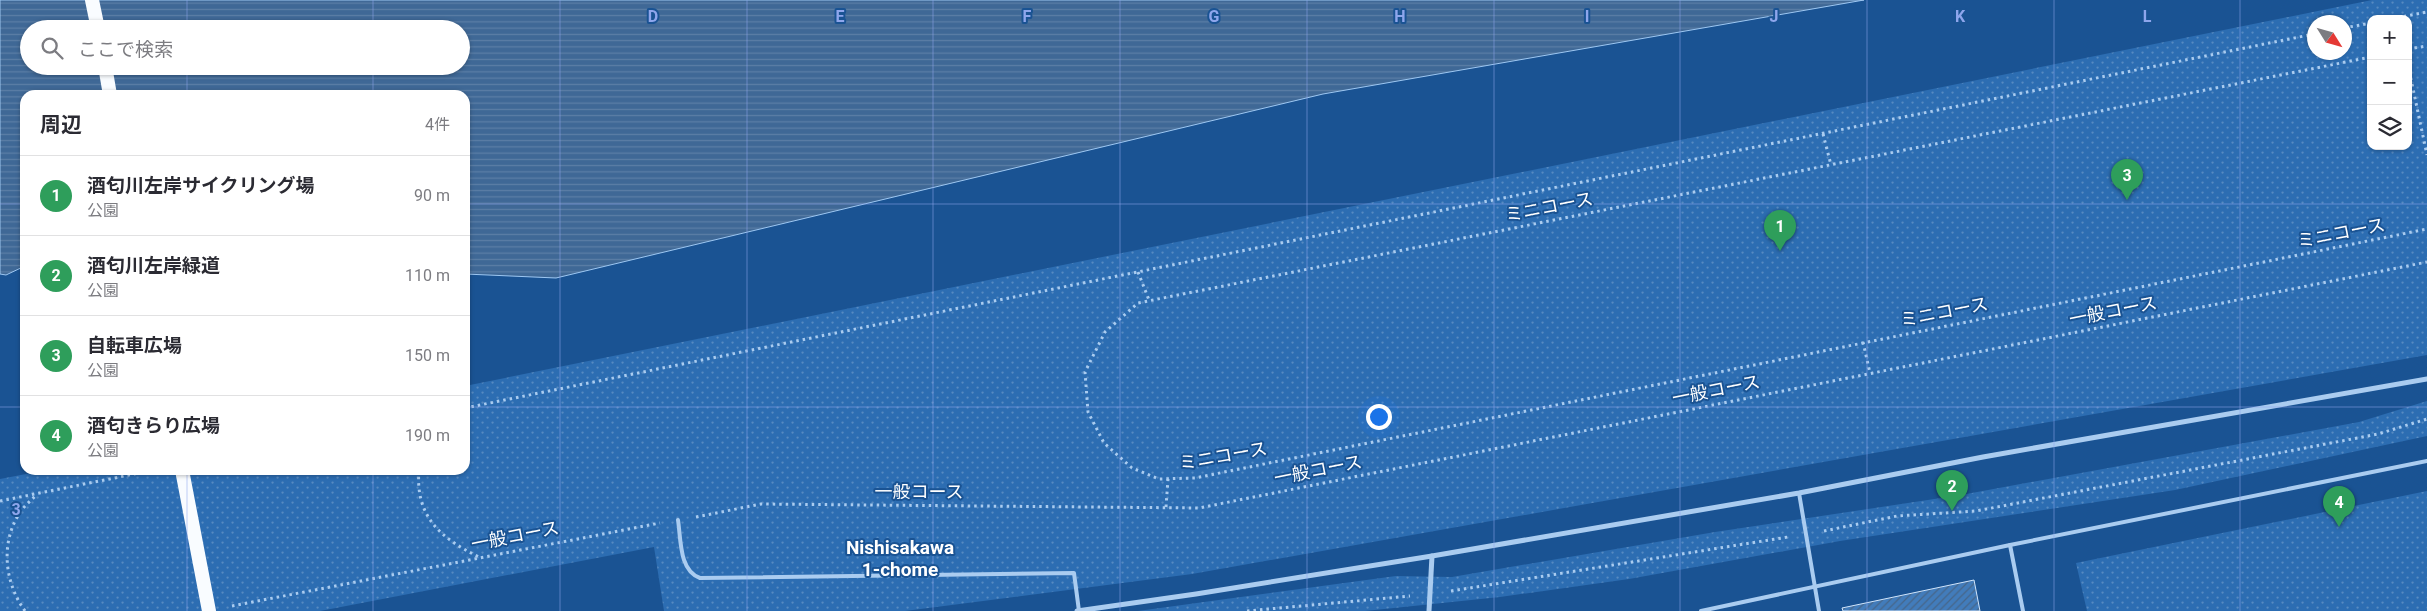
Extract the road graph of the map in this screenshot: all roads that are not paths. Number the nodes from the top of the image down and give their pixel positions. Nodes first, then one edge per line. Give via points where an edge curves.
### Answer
1 (92, 0) edge
2 (96, 20) edge
3 (107, 75) edge
4 (109, 90) edge
5 (2427, 378) edge
6 (2427, 461) edge
7 (183, 475) edge
8 (1799, 493) junction
9 (678, 520) road end
10 (2010, 545) junction
11 (1432, 556) junction
12 (1814, 586) junction
13 (209, 611) edge
14 (1078, 611) edge
15 (1429, 611) edge
16 (1701, 611) edge
17 (1819, 611) edge
18 (2023, 611) edge

1 - 2 highway
3 - 4 highway
5 - 8 street via 1983,456
6 - 10 lane
7 - 13 highway, bridge
8 - 11 street
8 - 12 lane
9 - 14 lane via 685,566 691,575 700,578 1074,573
10 - 12 lane
10 - 18 lane
11 - 14 street
11 - 15 street
12 - 16 lane
12 - 17 lane

